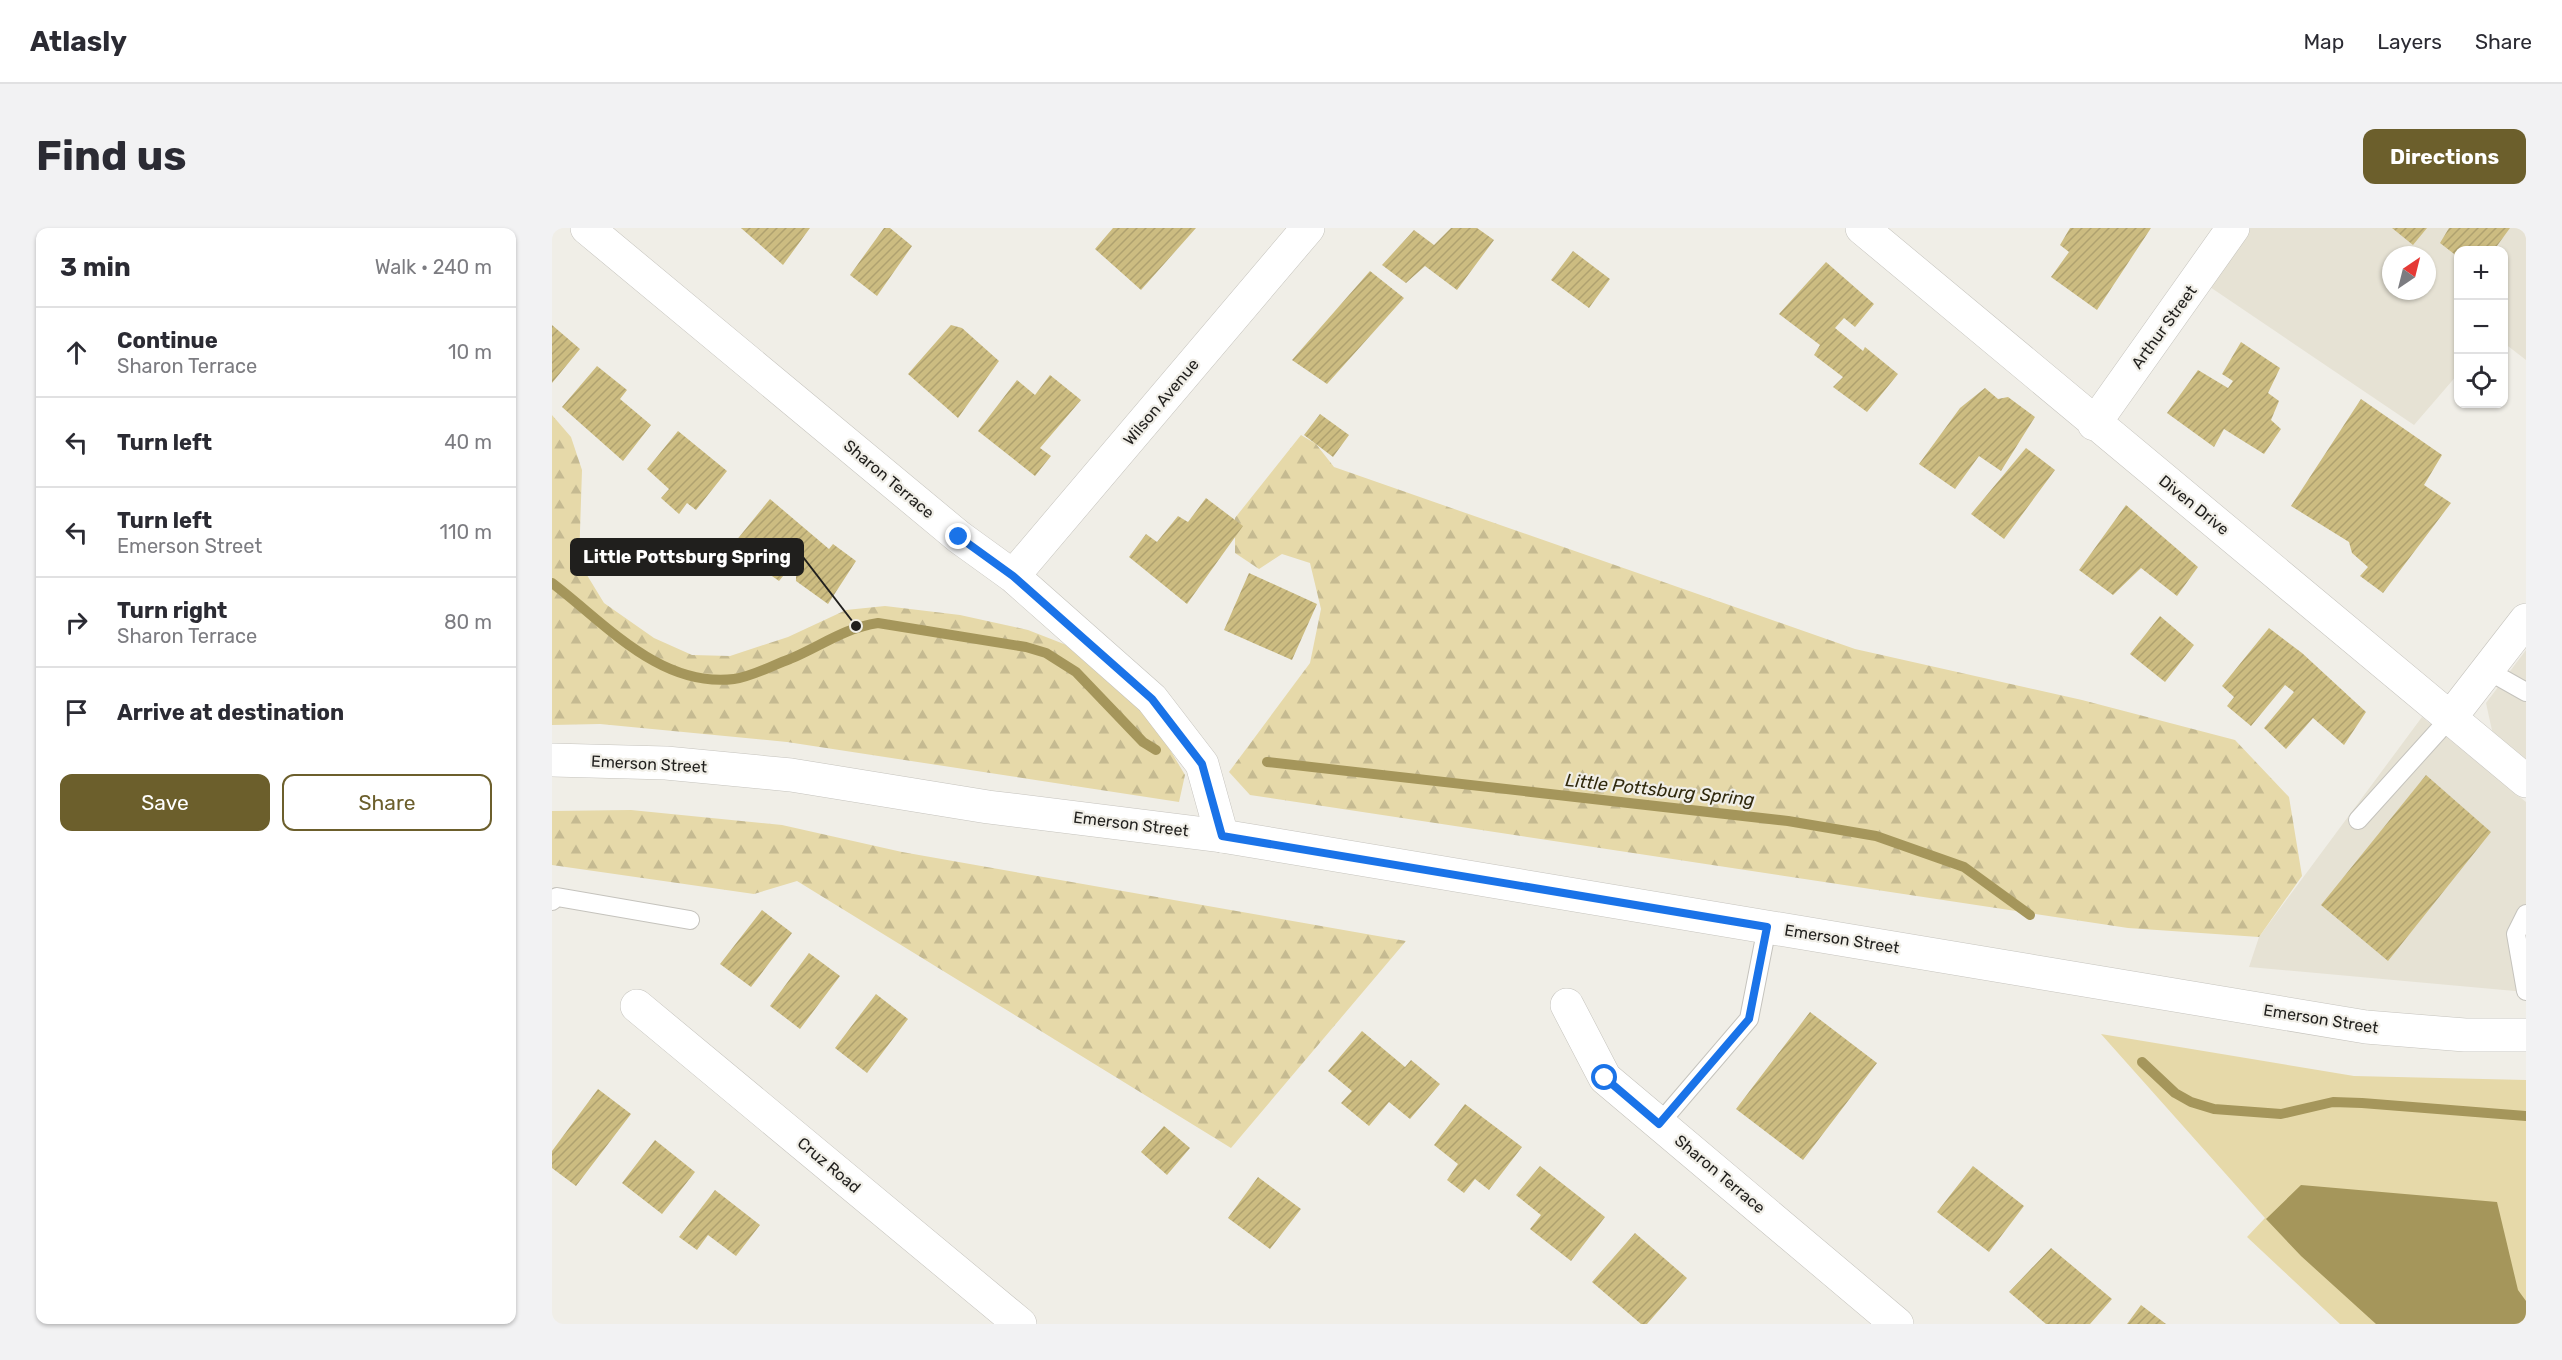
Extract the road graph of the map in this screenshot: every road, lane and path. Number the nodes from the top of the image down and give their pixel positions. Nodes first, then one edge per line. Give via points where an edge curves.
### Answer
1 (587, 228) edge
2 (1308, 228) edge
3 (1862, 228) edge
4 (2233, 228) edge
5 (2094, 424) junction
6 (1013, 576) junction
7 (2526, 620) edge
8 (2487, 670) junction
9 (2526, 692) edge
10 (2450, 718) junction
11 (552, 760) edge
12 (2526, 782) edge
13 (2358, 820) dead end
14 (1222, 836) junction
15 (552, 901) edge
16 (2526, 914) edge
17 (690, 920) dead end
18 (1767, 927) junction
19 (2526, 991) edge
20 (1567, 1005) dead end
21 (638, 1006) dead end
22 (2526, 1035) edge
23 (1659, 1124) junction
24 (1020, 1324) edge
25 (1897, 1324) edge

1 - 6 street, Sharon Terrace via 959,537
2 - 6 street, Wilson Avenue
3 - 5 street, Diven Drive
4 - 5 street, Arthur Street
5 - 10 street, Diven Drive
6 - 14 street, Sharon Terrace via 1152,699 1202,764
7 - 8 street
8 - 9 lane
8 - 10 street
10 - 12 street, Diven Drive
10 - 13 lane
11 - 14 street, Emerson Street via 666,763 791,775 988,807
14 - 18 street, Emerson Street
15 - 17 lane via 557,897
16 - 19 lane via 2516,934
18 - 22 street, Emerson Street via 2366,1027 2464,1035
18 - 23 lane via 1749,1019
20 - 23 street, Sharon Terrace via 1605,1078
21 - 24 street, Cruz Road
23 - 25 street, Sharon Terrace

